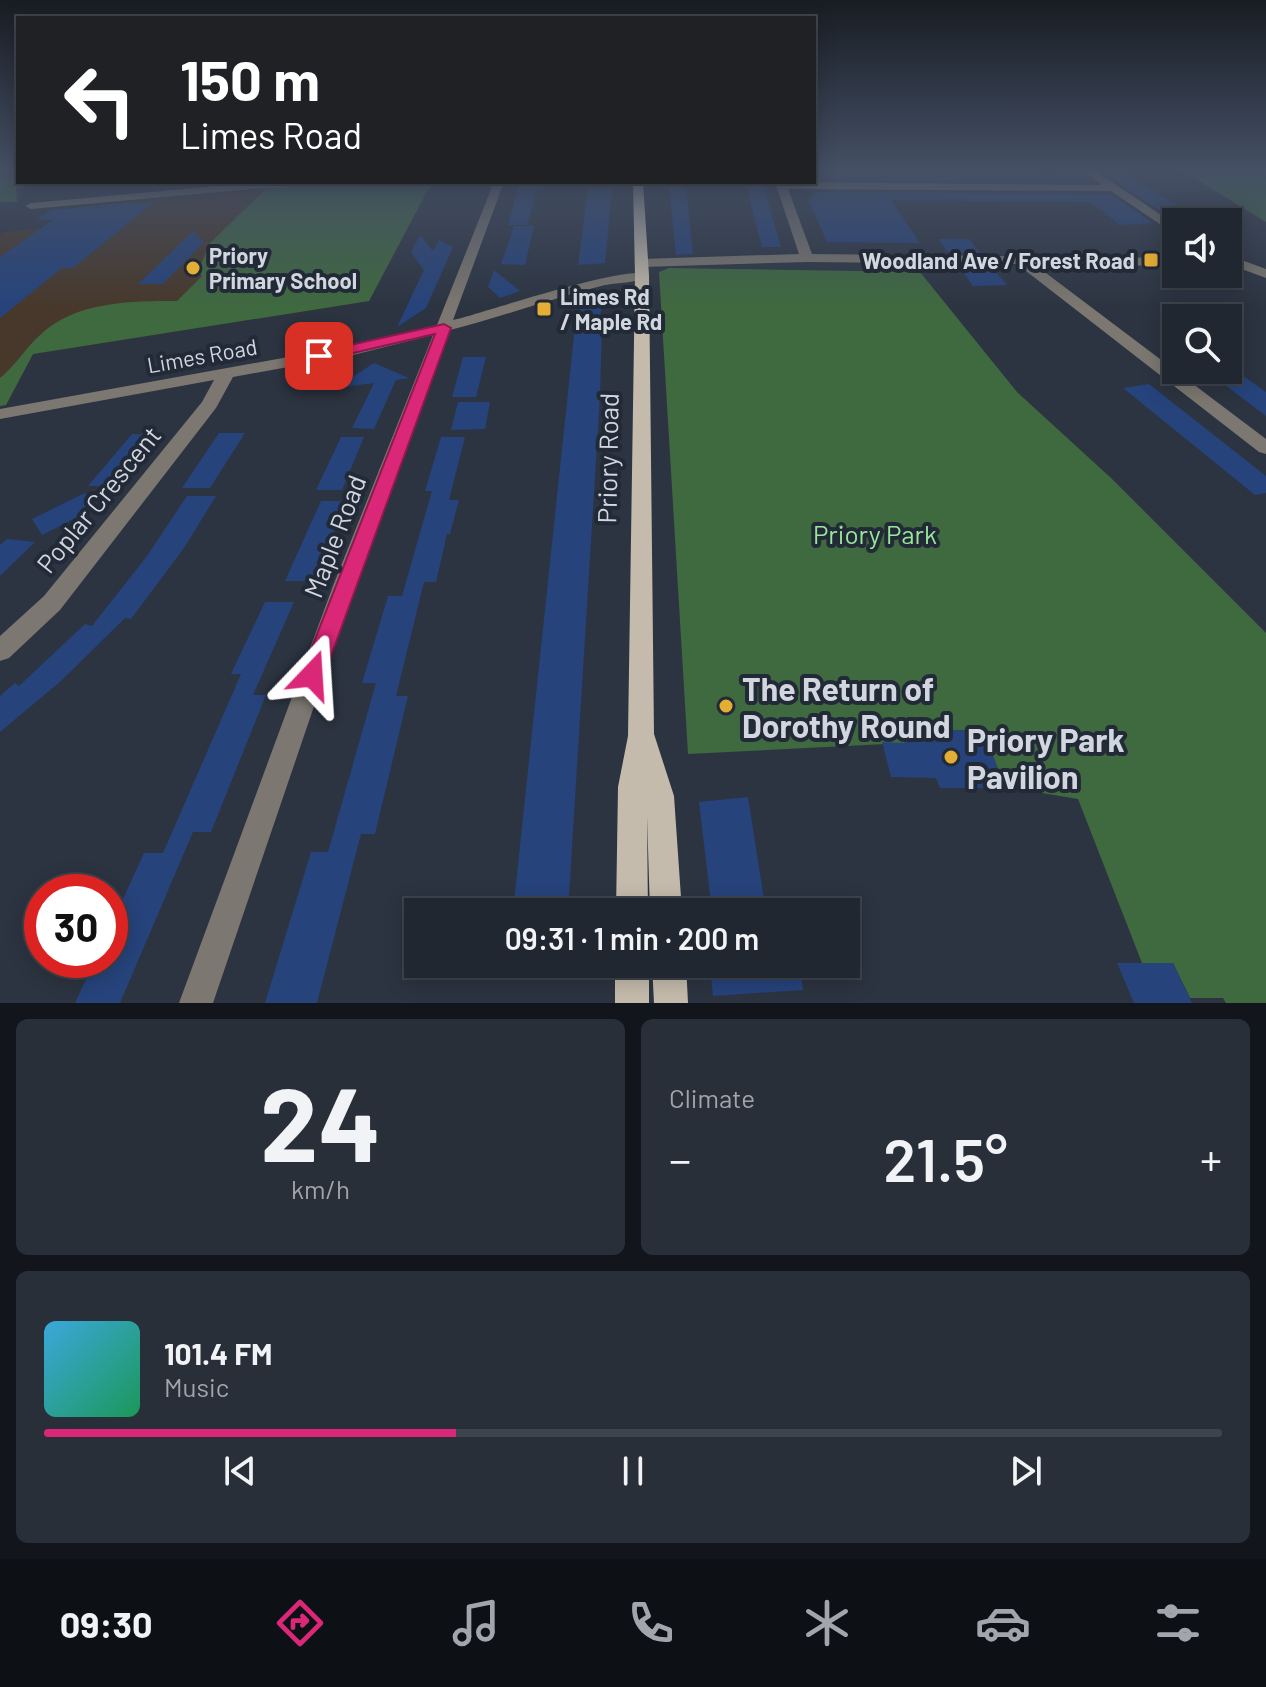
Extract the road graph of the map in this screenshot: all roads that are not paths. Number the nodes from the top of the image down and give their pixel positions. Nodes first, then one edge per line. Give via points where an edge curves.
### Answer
1 (487, 215) edge
2 (640, 215) edge
3 (792, 215) edge
4 (807, 258) junction
5 (1021, 261) junction
6 (1162, 262) edge
7 (1242, 265) edge
8 (642, 269) junction
9 (1266, 274) edge
10 (444, 328) junction
11 (227, 372) junction
12 (0, 414) edge
13 (1266, 448) edge
14 (0, 651) edge
15 (641, 736) junction
16 (632, 898) edge
17 (665, 898) edge
18 (632, 978) edge
19 (670, 978) edge
20 (196, 1003) edge
21 (632, 1003) edge
22 (671, 1003) edge

1 - 10 street, Maple Road
2 - 8 main road, Priory Road
3 - 4 street
4 - 5 street, Limes Road
4 - 8 street, Limes Road
5 - 6 street, Limes Road
5 - 13 street
7 - 9 street
8 - 10 street, Limes Road
8 - 15 main road, Priory Road
10 - 11 street, Limes Road
10 - 20 street, Maple Road via 344,586
11 - 12 street, Limes Road
11 - 14 street, Poplar Crescent via 210,404 52,603
15 - 16 main road, Priory Road via 632,787
15 - 17 main road, Priory Road via 660,796
18 - 21 main road
19 - 22 main road

